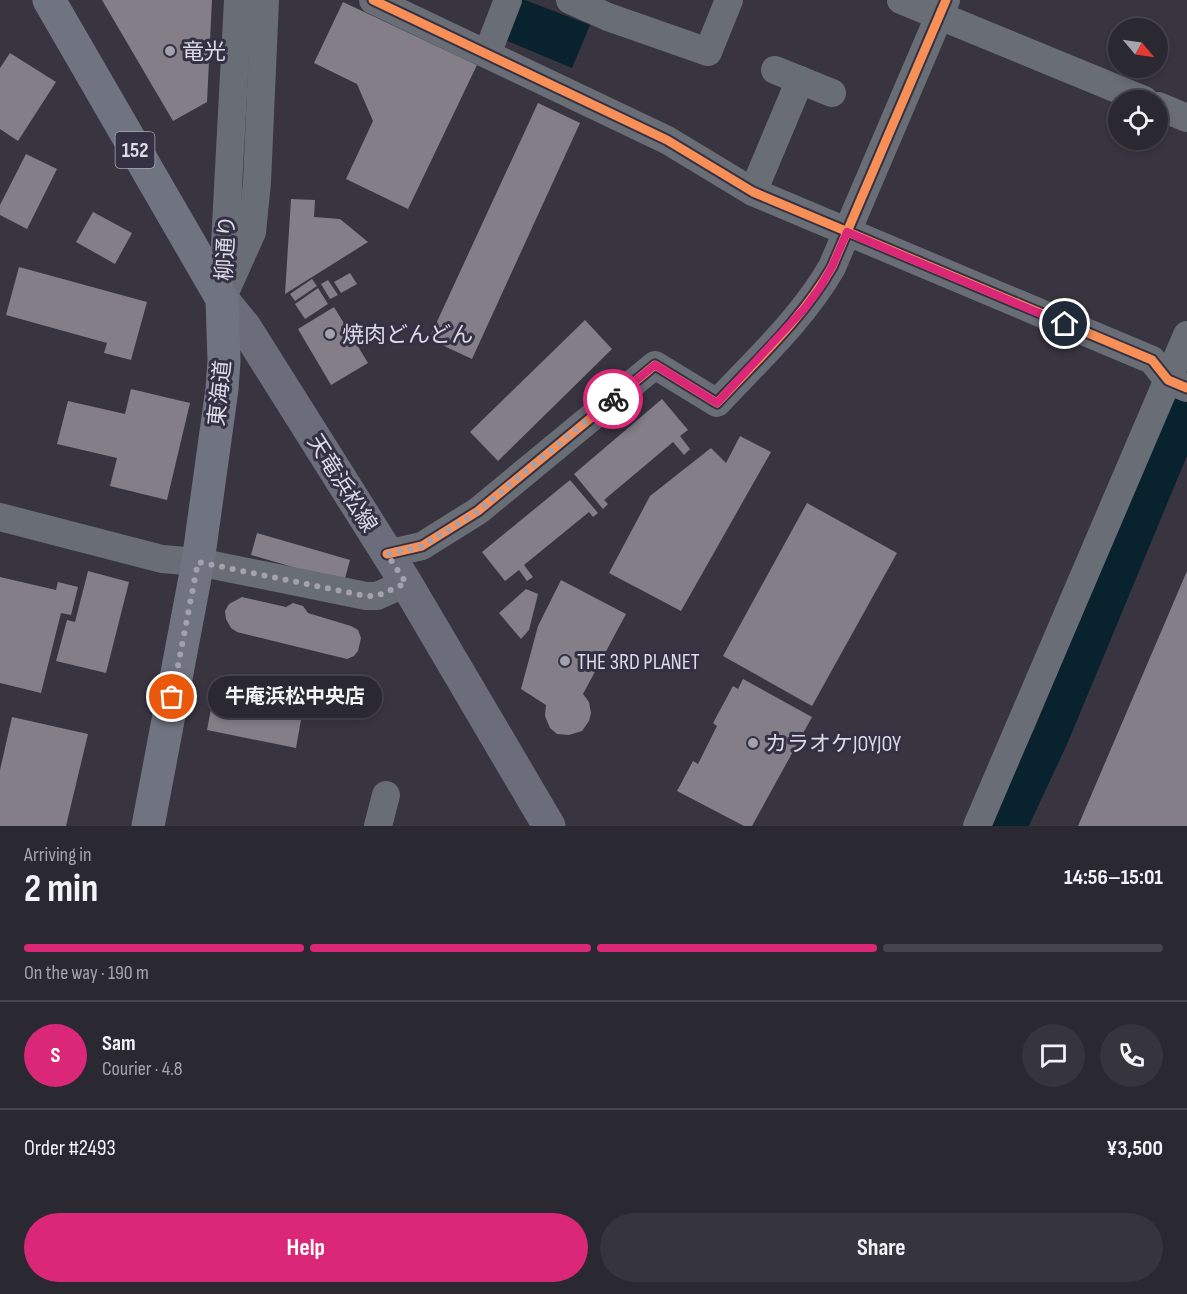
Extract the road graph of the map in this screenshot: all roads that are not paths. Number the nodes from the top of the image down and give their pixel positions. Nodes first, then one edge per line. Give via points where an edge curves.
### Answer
1 (49, 0) edge
2 (238, 0) edge
3 (264, 0) edge
4 (373, 0) edge
5 (508, 0) edge
6 (570, 0) edge
7 (729, 0) edge
8 (901, 0) edge
9 (612, 8) edge
10 (942, 8) edge
11 (487, 54) junction
12 (1122, 90) edge
13 (832, 93) dead end
14 (1168, 110) edge
15 (1187, 118) edge
16 (753, 192) junction
17 (847, 232) junction
18 (222, 299) junction
19 (1187, 335) edge
20 (1179, 384) edge
21 (0, 517) edge
22 (387, 554) junction
23 (198, 562) junction
24 (406, 583) junction
25 (386, 795) dead end
26 (148, 826) edge
27 (378, 826) edge
28 (549, 826) edge
29 (977, 826) edge

1 - 18 highway, 東海道 / 152
2 - 18 street, 柳通り
3 - 18 street, 柳通り via 252,232
4 - 11 street
5 - 11 street
6 - 9 street
7 - 9 street via 708,52
8 - 10 street
10 - 12 street
10 - 17 street
11 - 16 street via 667,140
13 - 16 street via 787,75
14 - 15 street
16 - 17 street
17 - 20 street via 1152,360
17 - 22 street via 832,267 804,309 717,403 655,365 478,511 422,546
18 - 22 main road, 天竜浜松線 via 245,327
18 - 23 highway, 東海道 / 152 via 222,389
19 - 20 street
20 - 29 street
21 - 23 street via 162,559
22 - 24 main road, 天竜浜松線
23 - 24 street via 366,596 377,596
23 - 26 highway, 東海道 / 152
24 - 28 main road, 天竜浜松線
25 - 27 street

